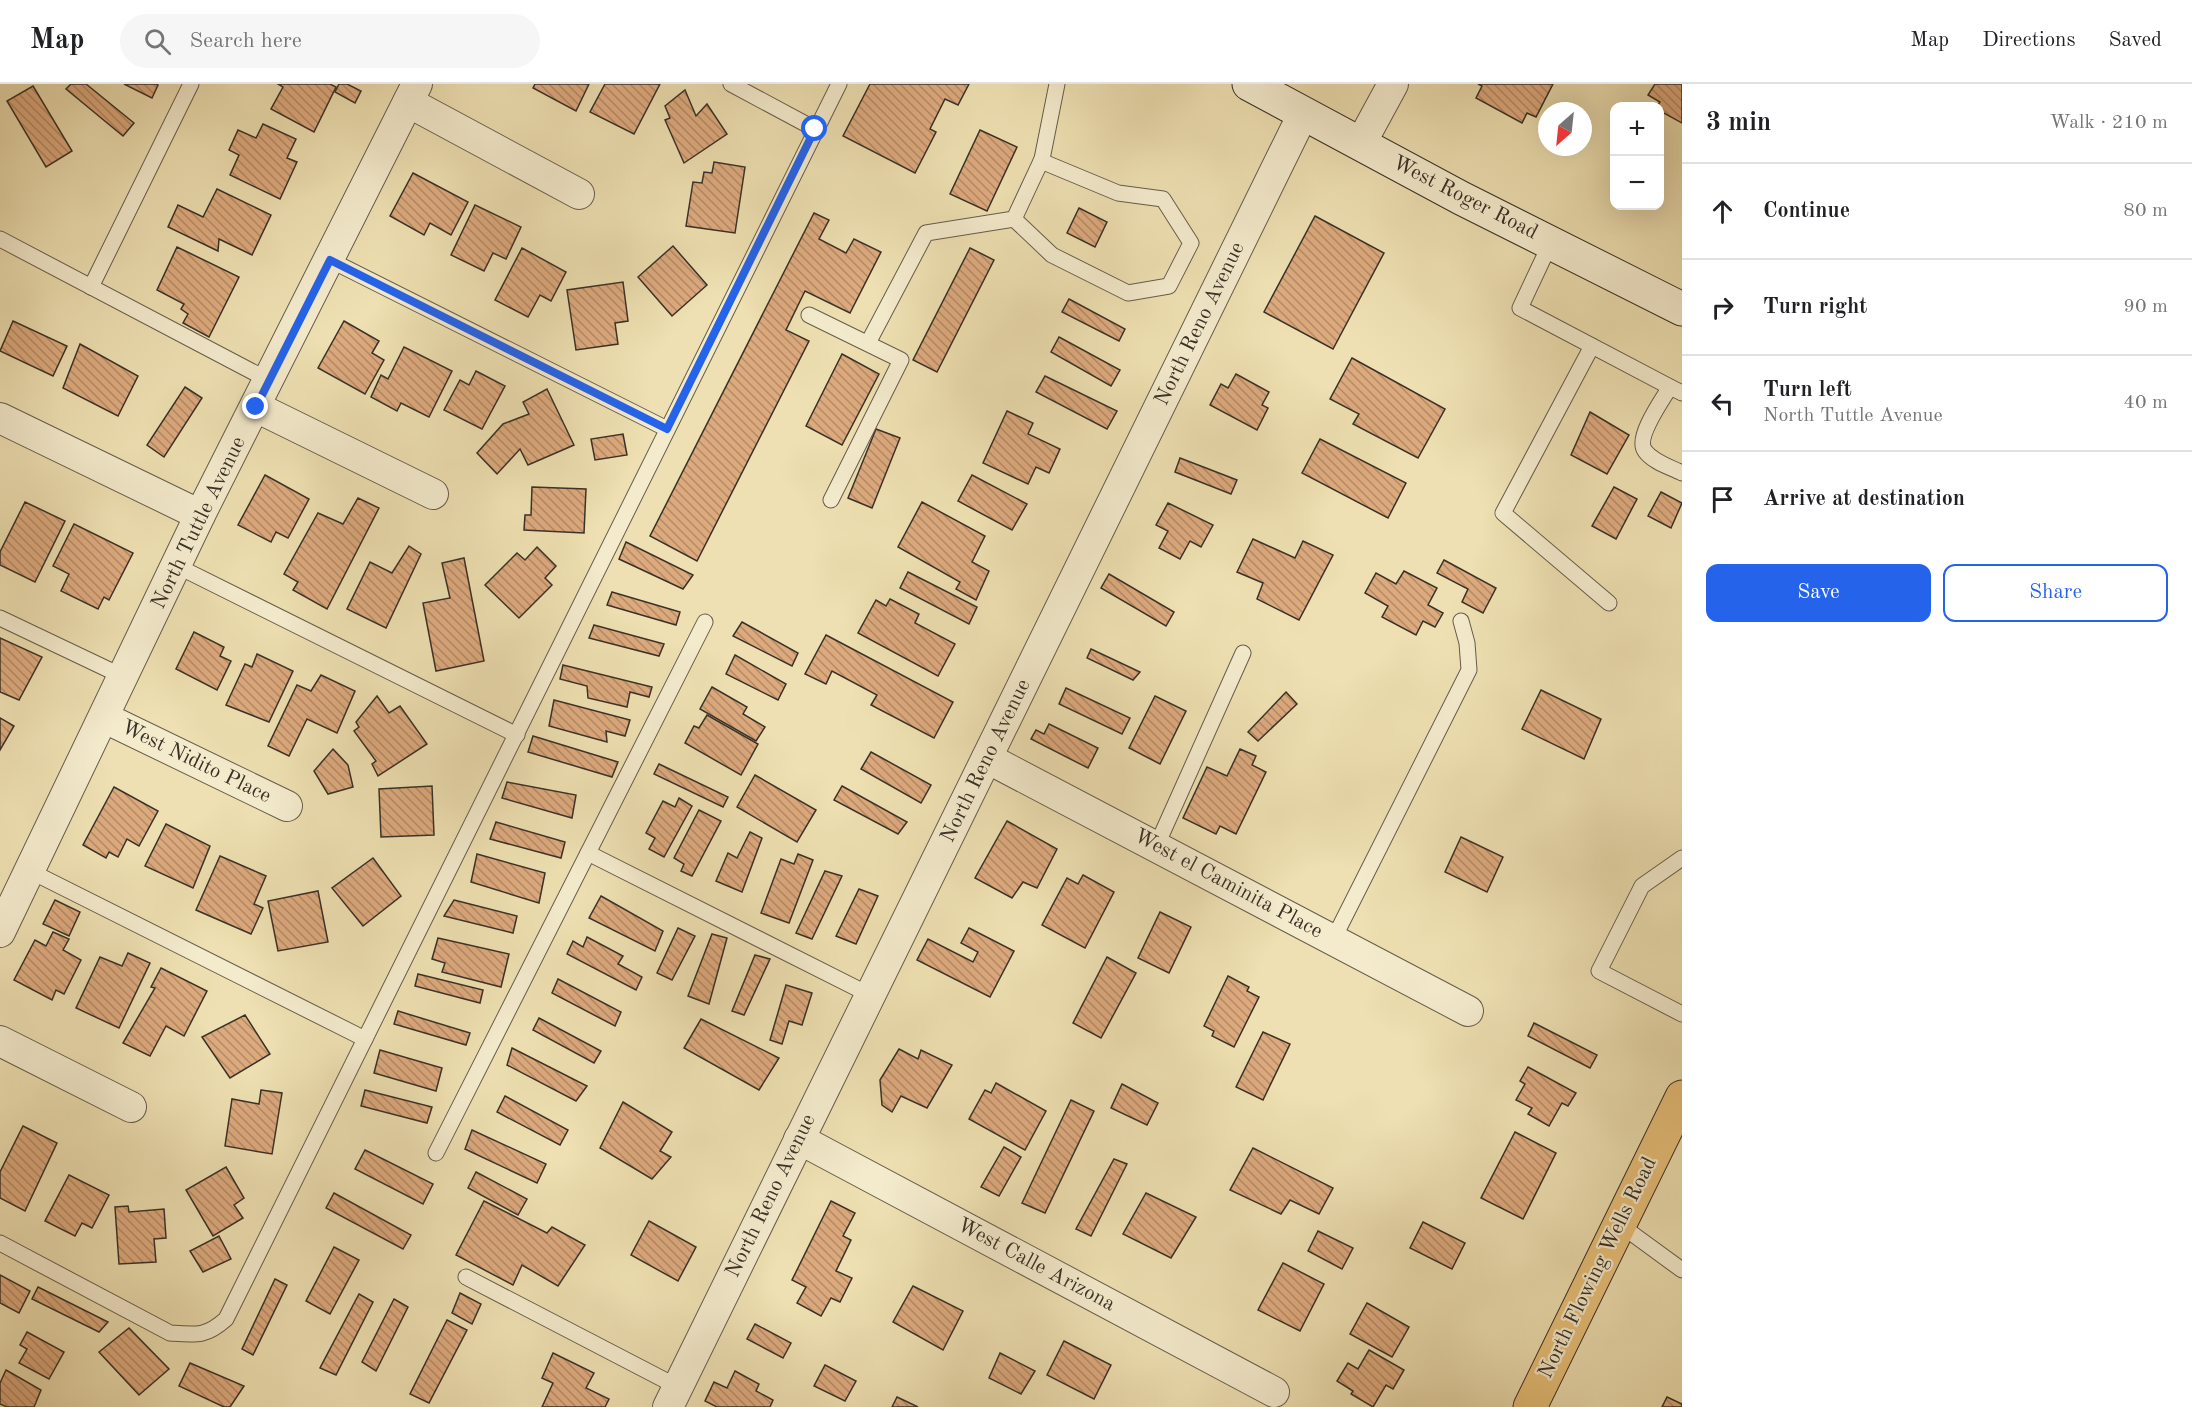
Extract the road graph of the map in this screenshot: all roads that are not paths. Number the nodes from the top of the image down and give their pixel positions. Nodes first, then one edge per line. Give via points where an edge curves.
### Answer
1 (190, 84) edge
2 (731, 84) edge
3 (839, 84) edge
4 (1057, 84) edge
5 (1249, 84) edge
6 (1393, 84) edge
7 (413, 93) edge
8 (1303, 114) junction
9 (815, 129) junction
10 (1361, 143) junction
11 (1041, 161) junction
12 (579, 194) dead end
13 (1014, 219) junction
14 (0, 239) edge
15 (1551, 242) junction
16 (330, 260) junction
17 (91, 287) junction
18 (1682, 309) edge
19 (809, 315) dead end
20 (868, 343) junction
21 (1592, 346) junction
22 (270, 381) junction
23 (1676, 390) edge
24 (256, 407) junction
25 (0, 418) edge
26 (667, 429) junction
27 (1682, 472) edge
28 (433, 494) dead end
29 (831, 500) dead end
30 (200, 516) junction
31 (177, 566) junction
32 (1609, 603) dead end
33 (0, 618) edge
34 (1461, 621) dead end
35 (705, 622) dead end
36 (1243, 653) dead end
37 (124, 677) junction
38 (105, 718) junction
39 (517, 735) junction
40 (987, 758) junction
41 (287, 806) dead end
42 (1156, 847) junction
43 (588, 853) junction
44 (1682, 858) edge
45 (30, 871) junction
46 (0, 932) edge
47 (1333, 940) junction
48 (870, 995) junction
49 (1468, 1011) dead end
50 (1682, 1014) edge
51 (365, 1039) junction
52 (0, 1041) edge
53 (1682, 1097) edge
54 (131, 1107) dead end
55 (799, 1138) junction
56 (436, 1153) dead end
57 (1620, 1224) junction
58 (0, 1243) edge
59 (1682, 1270) edge
60 (465, 1277) dead end
61 (1274, 1392) dead end
62 (673, 1397) edge
63 (1530, 1407) edge

1 - 17 lane
2 - 9 lane
3 - 9 lane
4 - 11 lane
5 - 8 street, West Roger Road
6 - 10 street
7 - 12 street
7 - 16 street, North Tuttle Avenue
8 - 10 street, West Roger Road
8 - 40 street, North Reno Avenue
9 - 26 lane
10 - 15 street, West Roger Road
11 - 13 lane
11 - 13 lane via 1118,193 1163,199 1191,243 1169,286 1128,294 1052,255
13 - 20 lane via 926,233
14 - 17 lane
15 - 18 street, West Roger Road
15 - 21 lane via 1520,308
16 - 22 street, North Tuttle Avenue
16 - 26 lane
17 - 22 lane
19 - 20 lane
20 - 29 lane via 901,360
21 - 23 lane
21 - 32 lane via 1503,513
22 - 24 street, North Tuttle Avenue
23 - 27 lane via 1641,438 1644,450 1654,459
24 - 28 street
24 - 30 street, North Tuttle Avenue
25 - 30 street
26 - 39 lane
30 - 31 street, North Tuttle Avenue
31 - 37 street, North Tuttle Avenue
31 - 39 lane
33 - 37 lane
34 - 47 lane via 1469,670
35 - 43 lane
36 - 42 lane
37 - 38 street, North Tuttle Avenue
38 - 41 street, West Nidito Place
38 - 45 street, North Tuttle Avenue
39 - 51 lane
40 - 42 street, West el Caminita Place
40 - 48 street, North Reno Avenue
42 - 47 street, West el Caminita Place
43 - 48 lane
43 - 56 lane
44 - 50 lane via 1642,886 1599,971
45 - 46 street, North Tuttle Avenue
45 - 51 lane
47 - 49 street, West el Caminita Place
48 - 55 street, North Reno Avenue
51 - 58 lane via 226,1319 212,1332 170,1333
52 - 54 street
53 - 57 main road, North Flowing Wells Road
55 - 61 street, West Calle Arizona
55 - 62 street, North Reno Avenue
57 - 59 lane
57 - 63 main road, North Flowing Wells Road
60 - 62 lane

